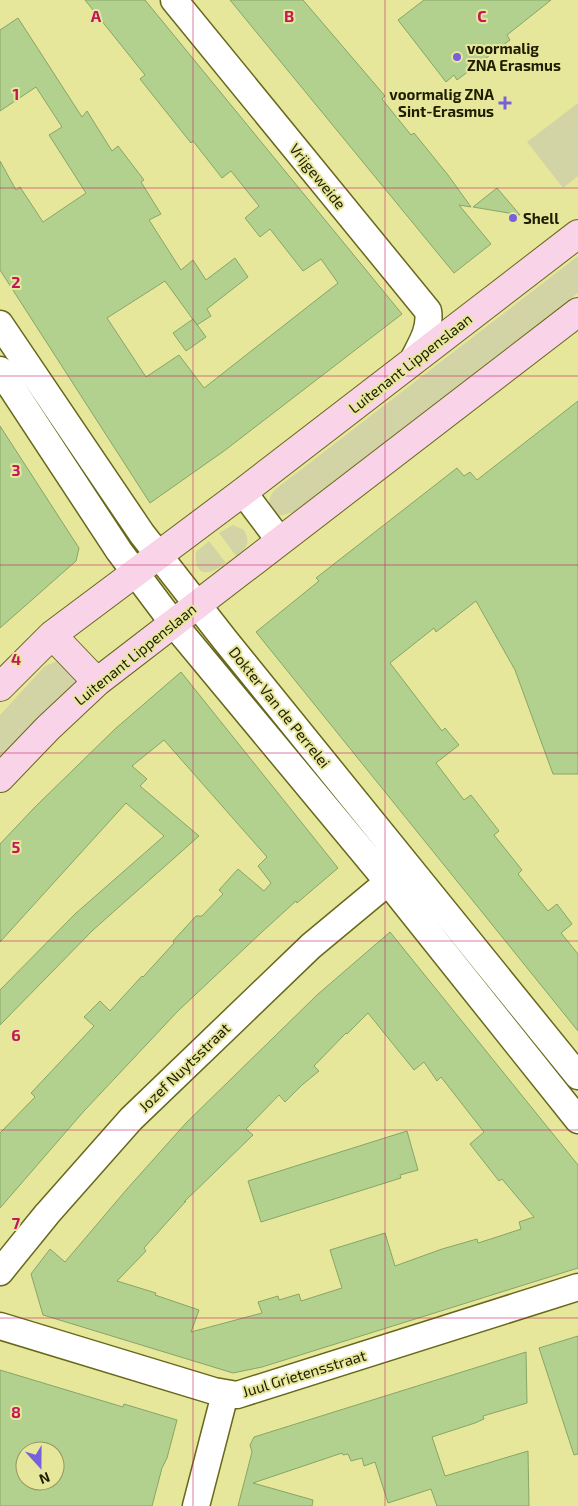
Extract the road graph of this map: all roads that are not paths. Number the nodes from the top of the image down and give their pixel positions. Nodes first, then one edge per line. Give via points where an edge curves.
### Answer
1 (174, 0) edge
2 (578, 234) edge
3 (578, 312) edge
4 (0, 324) edge
5 (413, 360) junction
6 (0, 370) edge
7 (243, 492) junction
8 (280, 541) junction
9 (158, 555) junction
10 (135, 573) junction
11 (197, 604) junction
12 (173, 623) junction
13 (52, 635) junction
14 (97, 682) junction
15 (0, 687) edge
16 (0, 778) edge
17 (388, 882) junction
18 (578, 1076) edge
19 (578, 1120) edge
20 (0, 1272) edge
21 (578, 1286) edge
22 (0, 1326) edge
23 (225, 1394) junction
24 (196, 1506) edge

1 - 5 street, Vrijgeweide via 428,311 430,322
2 - 5 main road, Luitenant Lippenslaan
3 - 8 main road, Luitenant Lippenslaan
4 - 9 street, Dokter Van de Perrelei
5 - 7 main road, Luitenant Lippenslaan
6 - 10 street, Dokter Van de Perrelei
7 - 8 street
7 - 9 main road, Luitenant Lippenslaan
8 - 11 main road, Luitenant Lippenslaan
9 - 10 main road, Luitenant Lippenslaan
9 - 11 street, Dokter Van de Perrelei
10 - 12 street, Dokter Van de Perrelei
10 - 13 main road, Luitenant Lippenslaan
11 - 12 main road, Luitenant Lippenslaan
11 - 18 street, Dokter Van de Perrelei
12 - 14 main road, Luitenant Lippenslaan
12 - 17 street, Dokter Van de Perrelei
13 - 14 main road
13 - 15 main road, Luitenant Lippenslaan
14 - 16 main road, Luitenant Lippenslaan
17 - 19 street, Dokter Van de Perrelei
17 - 20 street, Jozef Nuytsstraat via 311,946 131,1120
21 - 23 street, Juul Grietensstraat via 237,1395
22 - 23 street, Juul Grietensstraat
23 - 24 street

